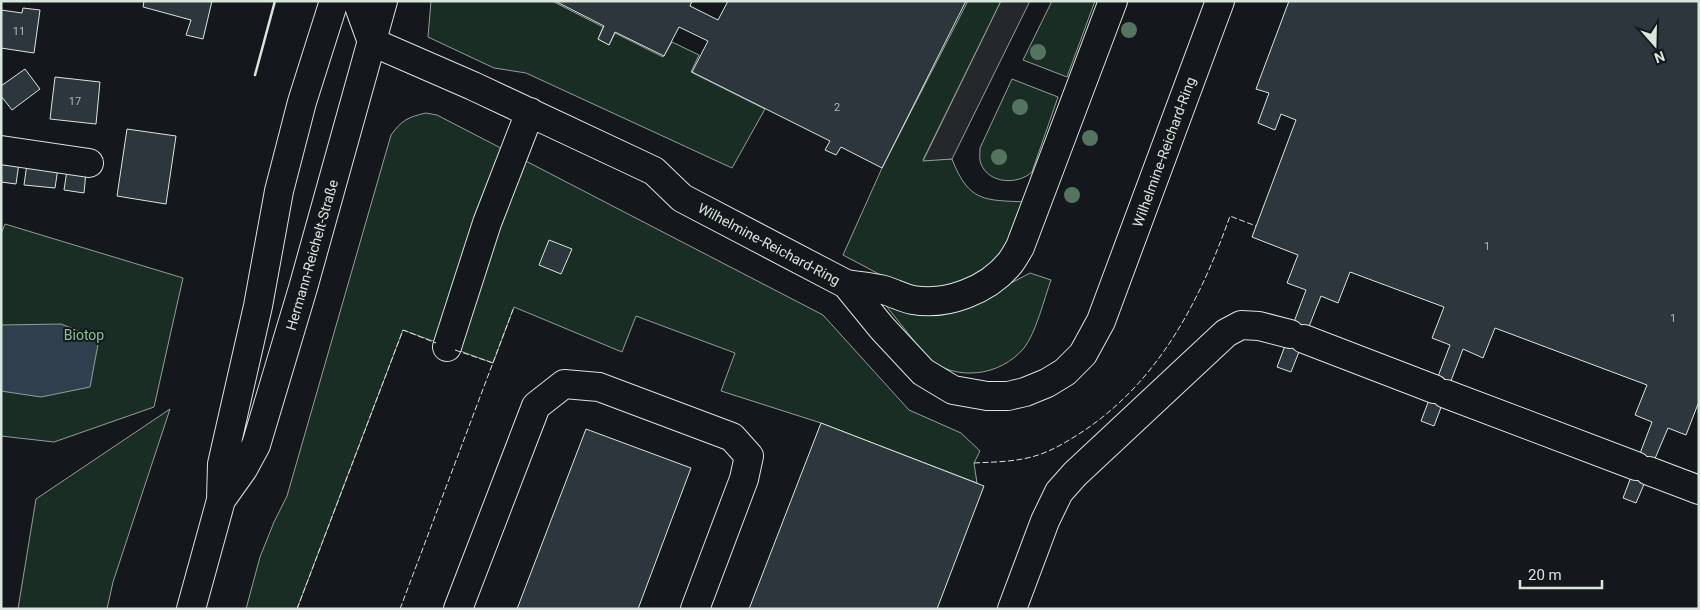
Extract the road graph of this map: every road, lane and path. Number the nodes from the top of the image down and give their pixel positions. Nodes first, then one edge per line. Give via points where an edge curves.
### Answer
1 (334, 1) edge
2 (357, 1) edge
3 (383, 1) edge
4 (1113, 1) edge
5 (1220, 1) edge
6 (372, 42) junction
7 (530, 112) junction
8 (1, 150) edge
9 (89, 163) dead end
10 (846, 284) junction
11 (447, 347) dead end
12 (1699, 490) edge
13 (221, 500) junction
14 (190, 609) edge
15 (458, 609) edge
16 (695, 609) edge
17 (1012, 609) edge

1 - 13 street, Hermann-Reichelt-Straße via 302,102 279,191 258,306 222,464
2 - 6 street
3 - 6 street, Hermann-Reichelt-Straße
4 - 10 street via 1020,247 1010,263 975,289 952,298 931,301 912,300 884,290
5 - 10 street, Wilhelmine-Reichard-Ring via 1101,321 1083,354 1065,372 1046,384 1008,396 953,390 923,372
6 - 7 street, Wilhelmine-Reichard-Ring
6 - 13 street, Hermann-Reichelt-Straße via 256,446
7 - 10 street, Wilhelmine-Reichard-Ring via 654,171 682,198
7 - 11 street via 487,223
8 - 9 street
12 - 17 street via 1297,337 1240,324 1226,333 1059,492
13 - 14 street, Hermann-Reichelt-Straße
15 - 16 street via 536,406 564,384 599,387 732,438 749,456 744,479

